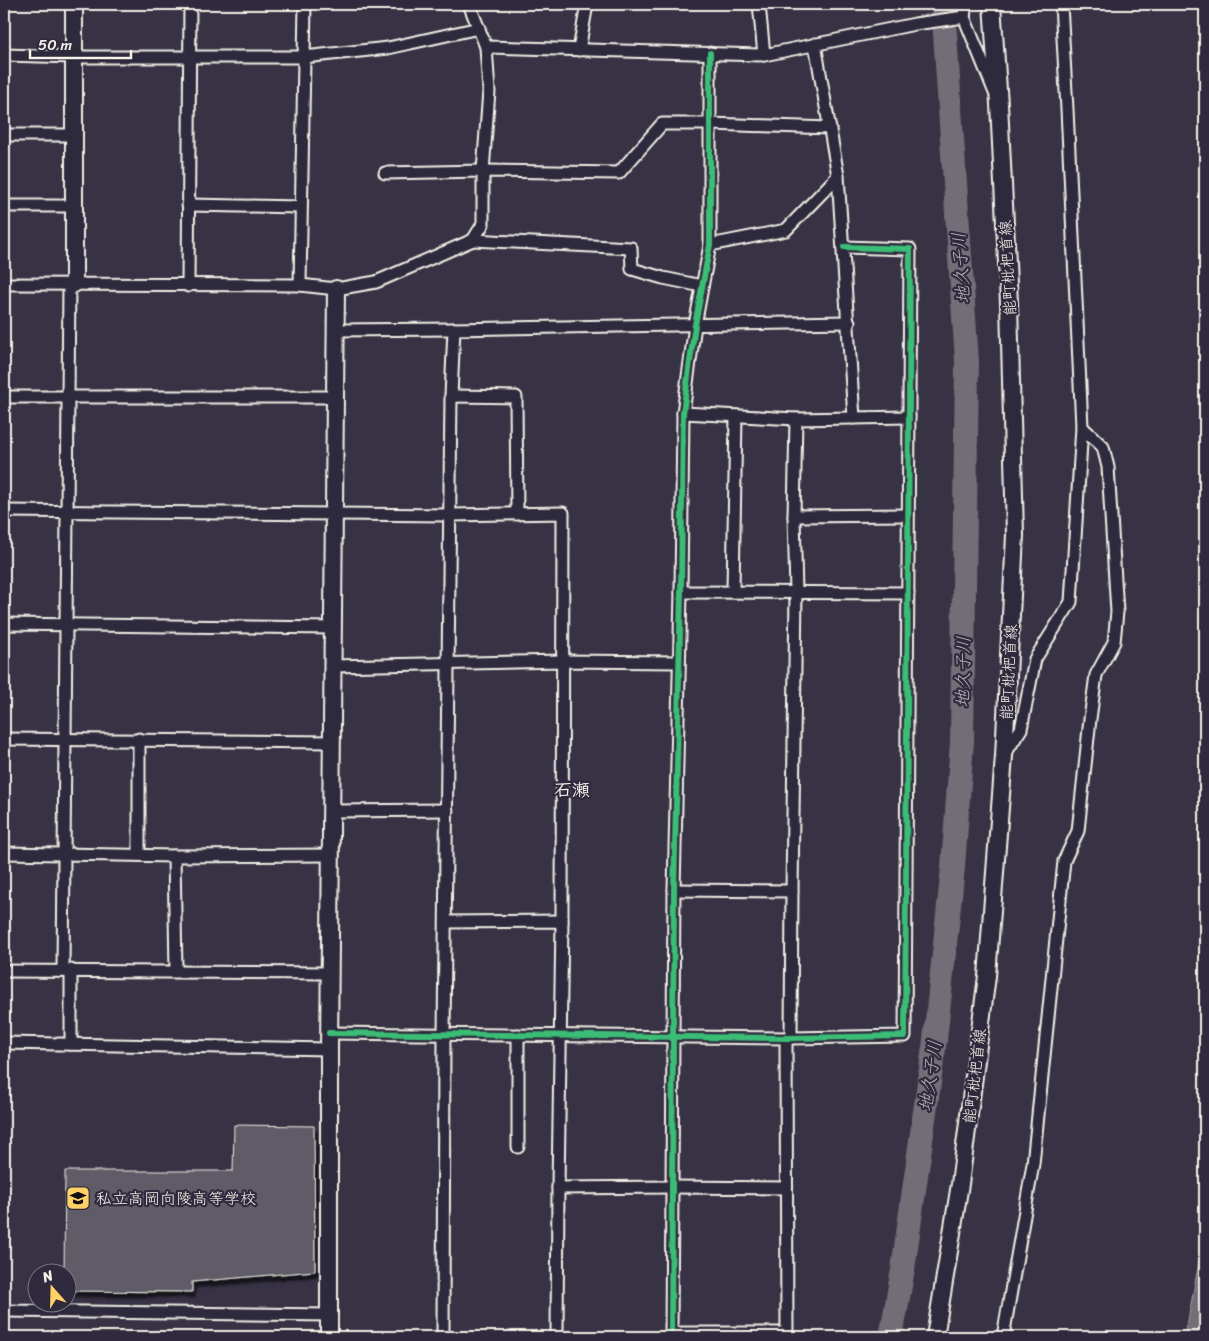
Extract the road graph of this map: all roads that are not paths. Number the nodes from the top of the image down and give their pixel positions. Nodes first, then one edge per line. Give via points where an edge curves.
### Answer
1 (74, 4) edge
2 (190, 4) edge
3 (304, 4) edge
4 (469, 4) edge
5 (587, 4) edge
6 (759, 4) edge
7 (966, 4) edge
8 (992, 4) edge
9 (1060, 4) edge
10 (964, 17) junction
11 (479, 28) junction
12 (815, 44) junction
13 (486, 47) junction
14 (579, 50) junction
15 (710, 53) junction
16 (4, 55) edge
17 (764, 55) junction
18 (74, 57) junction
19 (304, 57) junction
20 (189, 58) junction
21 (999, 104) junction
22 (710, 124) junction
23 (830, 128) junction
24 (4, 135) edge
25 (74, 135) junction
26 (483, 172) junction
27 (384, 173) dead end
28 (838, 176) junction
29 (188, 205) junction
30 (4, 206) edge
31 (74, 206) junction
32 (301, 207) junction
33 (473, 240) junction
34 (710, 245) junction
35 (844, 247) junction
36 (4, 284) edge
37 (71, 284) junction
38 (300, 285) junction
39 (188, 286) junction
40 (702, 286) junction
41 (336, 289) junction
42 (849, 322) junction
43 (695, 325) junction
44 (454, 329) junction
45 (335, 330) junction
46 (68, 396) junction
47 (451, 396) junction
48 (4, 397) edge
49 (335, 398) junction
50 (683, 413) junction
51 (736, 416) junction
52 (909, 417) junction
53 (854, 418) junction
54 (796, 419) junction
55 (1082, 427) junction
56 (4, 511) edge
57 (67, 512) junction
58 (334, 514) junction
59 (517, 514) junction
60 (450, 515) junction
61 (908, 515) junction
62 (794, 516) junction
63 (681, 592) junction
64 (733, 592) junction
65 (796, 592) junction
66 (908, 593) junction
67 (4, 624) edge
68 (66, 625) junction
69 (333, 628) junction
70 (562, 661) junction
71 (679, 662) junction
72 (448, 663) junction
73 (333, 666) junction
74 (4, 738) edge
75 (66, 738) junction
76 (139, 739) junction
77 (332, 742) junction
78 (1004, 756) junction
79 (447, 810) junction
80 (332, 811) junction
81 (4, 853) edge
82 (63, 855) junction
83 (139, 855) junction
84 (331, 855) junction
85 (174, 856) junction
86 (674, 890) junction
87 (792, 891) junction
88 (562, 921) junction
89 (446, 922) junction
90 (67, 970) junction
91 (4, 971) edge
92 (176, 971) junction
93 (330, 973) junction
94 (444, 1035) junction
95 (518, 1035) junction
96 (560, 1035) junction
97 (673, 1036) junction
98 (788, 1038) junction
99 (329, 1041) junction
100 (4, 1043) edge
101 (71, 1044) junction
102 (518, 1147) dead end
103 (672, 1187) junction
104 (558, 1188) junction
105 (786, 1188) junction
106 (4, 1311) edge
107 (329, 1315) junction
108 (672, 1335) edge
109 (787, 1335) edge
110 (328, 1337) edge
111 (443, 1337) edge
112 (557, 1337) edge
113 (935, 1337) edge
114 (1003, 1337) edge

1 - 18 main road
2 - 20 street
3 - 19 street
4 - 11 street
5 - 14 street
6 - 17 street
7 - 10 street
8 - 21 main road, 能町枇杷首線
9 - 55 street via 1068,109
10 - 12 street
10 - 21 street
11 - 13 street
11 - 19 street via 388,48
12 - 17 street
12 - 23 street
13 - 14 street
13 - 26 street via 489,92
14 - 15 street
15 - 17 street
15 - 22 street
16 - 18 street
18 - 20 street
18 - 25 main road
19 - 20 street
19 - 32 street
20 - 29 street
21 - 78 main road, 能町枇杷首線 via 1016,534
22 - 23 street
22 - 26 street via 662,124 619,173
22 - 34 street
23 - 28 street
24 - 25 street
25 - 31 main road
26 - 27 street
26 - 33 street via 483,224
28 - 34 street via 786,230
28 - 35 street
29 - 32 street
29 - 39 street
30 - 31 street
31 - 37 main road
32 - 38 street
33 - 40 street via 631,248 632,268
33 - 41 street via 376,282
34 - 40 street
35 - 42 street
35 - 52 street via 910,249
36 - 37 street
37 - 39 street
37 - 46 street
38 - 39 street
38 - 41 street
40 - 43 street
41 - 45 main road
42 - 43 street
42 - 53 street
43 - 44 street
43 - 50 street
44 - 45 street
44 - 47 street
45 - 49 main road
46 - 48 street
46 - 49 street
46 - 57 street
47 - 59 street via 516,397
47 - 60 street
49 - 58 main road
50 - 51 street
50 - 63 street
51 - 54 street
51 - 64 street
52 - 53 street
52 - 61 street
53 - 54 street
54 - 62 street
55 - 78 street via 1070,602 1035,659 1021,730
55 - 114 street via 1103,447 1108,467 1117,612 1114,642 1096,675 1078,832 1064,861 1033,1164
56 - 57 street
57 - 58 street
57 - 68 street
58 - 60 street
58 - 69 main road
59 - 60 street
59 - 70 street via 563,514
60 - 72 street
61 - 62 street
61 - 66 street
62 - 65 street
63 - 64 street
63 - 71 street
64 - 65 street
65 - 66 street
65 - 87 street
66 - 98 street via 905,1036
67 - 68 street
68 - 69 street
68 - 75 street
69 - 73 main road
70 - 71 street
70 - 72 street
70 - 88 street
71 - 86 street
72 - 73 street
72 - 79 street
73 - 77 main road
74 - 75 street
75 - 76 street
75 - 82 street
76 - 77 street
76 - 83 street
77 - 80 main road
78 - 113 main road, 能町枇杷首線 via 987,976 960,1184
79 - 80 street
79 - 89 street
80 - 84 main road
81 - 82 street
82 - 83 street
82 - 90 street
83 - 85 street
84 - 85 street
84 - 93 main road
85 - 92 street
86 - 87 street
86 - 97 street
87 - 98 street
88 - 89 street
88 - 96 street
89 - 94 street
90 - 91 street
90 - 92 street
90 - 101 street
92 - 93 street
93 - 99 main road
94 - 95 street
94 - 99 street
94 - 111 street
95 - 96 street
95 - 102 street
96 - 97 street
96 - 104 street
97 - 98 street
97 - 103 street
98 - 105 street
99 - 101 street
99 - 107 main road
100 - 101 street
103 - 104 street
103 - 105 street
103 - 108 street
104 - 112 street
105 - 109 street
106 - 107 street
107 - 110 main road
108 - 109 street

